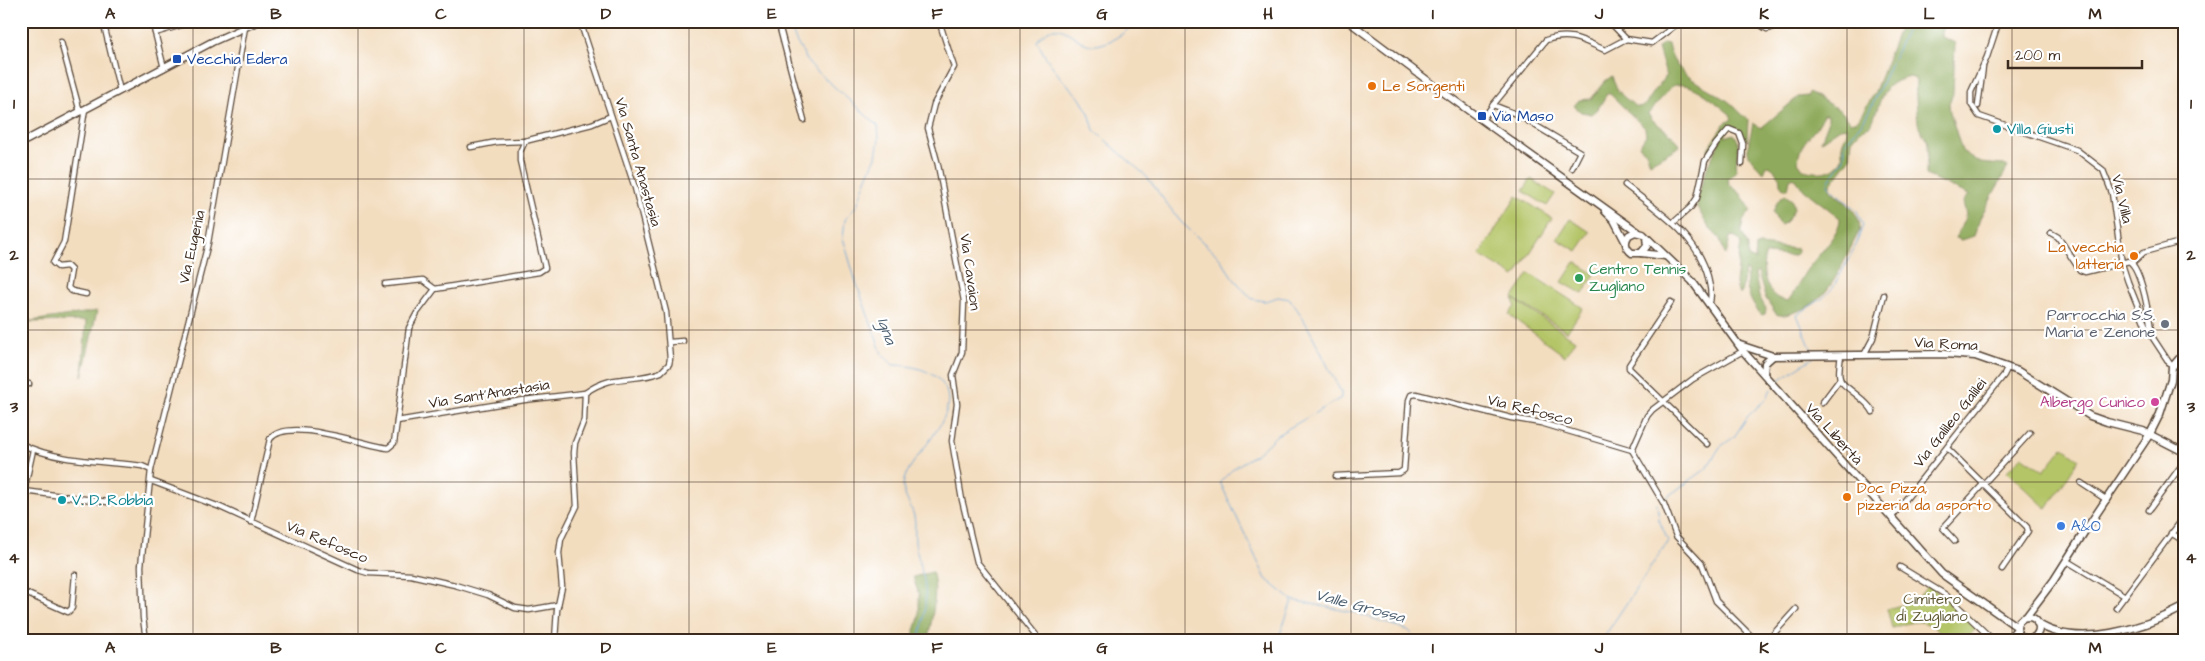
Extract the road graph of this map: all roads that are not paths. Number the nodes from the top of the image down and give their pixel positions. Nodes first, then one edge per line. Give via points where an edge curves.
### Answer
1 (103, 21) edge
2 (152, 21) edge
3 (195, 21) edge
4 (259, 21) edge
5 (580, 21) edge
6 (778, 21) edge
7 (939, 21) edge
8 (1348, 21) edge
9 (1609, 21) edge
10 (1682, 21) edge
11 (1754, 21) edge
12 (1772, 21) edge
13 (1999, 21) edge
14 (244, 27) junction
15 (155, 33) junction
16 (1626, 40) junction
17 (61, 42) dead end
18 (1983, 66) junction
19 (164, 68) junction
20 (120, 91) junction
21 (1493, 105) junction
22 (1978, 106) dead end
23 (82, 110) junction
24 (611, 116) junction
25 (804, 120) dead end
26 (1482, 120) junction
27 (525, 141) junction
28 (21, 143) edge
29 (471, 147) dead end
30 (1742, 164) dead end
31 (1572, 168) dead end
32 (1625, 184) dead end
33 (1596, 203) junction
34 (1674, 223) junction
35 (1639, 232) junction
36 (2051, 233) dead end
37 (1646, 237) junction
38 (1625, 241) junction
39 (2184, 241) edge
40 (1641, 253) junction
41 (1666, 256) junction
42 (2132, 263) junction
43 (2122, 264) junction
44 (386, 284) dead end
45 (435, 289) junction
46 (86, 294) dead end
47 (1884, 295) dead end
48 (1671, 302) dead end
49 (1709, 305) junction
50 (2152, 337) junction
51 (683, 341) dead end
52 (670, 342) junction
53 (1738, 345) junction
54 (1743, 351) junction
55 (1759, 353) junction
56 (2184, 353) edge
57 (1840, 355) junction
58 (1864, 355) junction
59 (1770, 357) junction
60 (1753, 362) junction
61 (2172, 366) junction
62 (2008, 367) junction
63 (1764, 374) junction
64 (1840, 379) junction
65 (21, 382) edge
66 (30, 384) dead end
67 (585, 393) junction
68 (1663, 400) junction
69 (1822, 404) dead end
70 (1873, 412) dead end
71 (397, 421) junction
72 (2030, 433) dead end
73 (2150, 434) junction
74 (21, 444) edge
75 (1707, 444) dead end
76 (1947, 448) junction
77 (33, 450) junction
78 (1632, 450) junction
79 (2184, 452) edge
80 (2184, 462) edge
81 (151, 470) junction
82 (1336, 476) dead end
83 (151, 481) junction
84 (2081, 483) dead end
85 (1983, 485) junction
86 (24, 491) junction
87 (2107, 500) junction
88 (108, 502) dead end
89 (21, 504) edge
90 (2149, 510) dead end
91 (2184, 517) edge
92 (1891, 518) junction
93 (251, 522) junction
94 (2171, 533) junction
95 (1955, 541) dead end
96 (2184, 541) edge
97 (2067, 561) junction
98 (1900, 567) dead end
99 (2002, 569) dead end
100 (75, 575) dead end
101 (21, 591) edge
102 (2125, 596) junction
103 (558, 605) junction
104 (2036, 605) junction
105 (2184, 607) edge
106 (2116, 608) dead end
107 (1796, 609) dead end
108 (1998, 613) junction
109 (2024, 618) junction
110 (2036, 622) junction
111 (2017, 628) junction
112 (2053, 631) junction
113 (2037, 634) junction
114 (21, 637) edge
115 (2022, 638) junction
116 (28, 640) edge
117 (146, 640) edge
118 (555, 640) edge
119 (1039, 640) edge
120 (1755, 640) edge
121 (1768, 640) edge
122 (1993, 640) edge
123 (2007, 640) edge
124 (2013, 640) edge

1 - 20 street
2 - 15 street
3 - 15 street
4 - 14 main road
5 - 24 street, Via Santa Anastasia
6 - 25 street
7 - 119 street, Via Cavaion via 954,67 934,104 928,128 964,301 962,352 952,375 957,404 952,441 960,492 977,562
8 - 26 main road
9 - 16 street
10 - 16 street via 1652,43
11 - 12 street via 1767,29 1771,28
13 - 18 street, Via Villa
14 - 19 main road
14 - 81 street, Via Eugenia via 208,243
15 - 19 street
16 - 21 street via 1605,50 1581,38 1556,36 1546,40
17 - 23 street
18 - 22 street
18 - 43 street, Via Villa via 1970,92 1977,114 2078,150 2103,170 2112,193
19 - 20 main road
20 - 23 main road
21 - 26 street
21 - 31 street via 1516,114 1580,152
23 - 28 main road
23 - 46 street via 64,242 53,263 71,270 68,288
24 - 27 street
24 - 52 street, Via Santa Anastasia via 640,207 666,312
26 - 33 main road
27 - 29 street
27 - 45 street via 520,161 546,268
30 - 34 street via 1743,144 1739,133 1730,129 1705,162 1692,207
32 - 34 street
33 - 35 main road
33 - 38 main road via 1614,220
34 - 49 street via 1704,265 1710,284
35 - 37 main road
35 - 38 main road via 1632,233
36 - 43 street via 2058,237 2080,270 2085,272
37 - 40 main road via 1647,246
37 - 41 main road, Via Libertà
38 - 40 main road via 1628,251
39 - 42 street via 2144,252
40 - 41 main road
41 - 49 main road, Via Libertà via 1692,281
42 - 43 street
42 - 50 street via 2141,281
43 - 50 street
44 - 45 street via 423,280
45 - 71 street via 409,328
47 - 58 street via 1873,338
48 - 68 street via 1629,365
49 - 53 main road, Via Libertà
50 - 61 street
51 - 52 street
52 - 67 street, Via Santa Anastasia via 669,364 661,372 613,380
53 - 54 main road, Via Libertà
53 - 55 main road, Via Roma
54 - 60 main road, Via Libertà
54 - 68 street
55 - 59 main road, Via Roma
55 - 60 main road
56 - 61 main road
57 - 58 main road, Via Roma
57 - 59 main road, Via Roma
57 - 64 street
58 - 62 main road, Via Roma via 1960,355
59 - 60 main road, Via Roma
59 - 63 main road via 1765,363
60 - 63 main road, Via Libertà
61 - 73 main road via 2171,380
62 - 73 main road, Via Roma via 2090,416
62 - 76 street, Via Galileo Galilei
63 - 92 main road, Via Libertà
64 - 69 street
64 - 70 street via 1862,397
65 - 66 street
67 - 71 street, Via Sant'Anastasia
67 - 103 street via 584,420 574,453 577,506 561,539 562,587
68 - 75 street
68 - 78 street via 1647,416
71 - 93 street via 394,443 388,448 331,434 286,431 276,434 270,439
72 - 85 street
73 - 79 main road, Via Roma
73 - 87 main road
74 - 77 street
76 - 85 street
76 - 92 street, Via Galileo Galilei
77 - 81 street via 64,458 142,466
77 - 86 street
78 - 82 street, Via Refosco via 1541,423 1416,394 1409,400 1404,470 1399,473
78 - 120 street via 1664,504 1676,536 1702,564 1716,601
80 - 90 street
81 - 83 street
83 - 93 street, Via Refosco
83 - 117 street via 141,566
84 - 87 street
85 - 95 street via 1943,528
85 - 99 street via 2028,531
86 - 88 street
86 - 89 street
87 - 97 main road
91 - 94 street
92 - 108 main road, Via Libertà via 1942,574
93 - 103 street, Via Refosco via 368,573 411,575 455,585 515,608 529,610
94 - 96 street
94 - 102 street
97 - 102 street
97 - 104 main road
98 - 122 street via 1946,595
100 - 101 street via 72,608 68,612
102 - 106 street
103 - 118 street
104 - 109 main road
104 - 110 main road
105 - 112 main road via 2154,622 2121,631 2086,635
107 - 121 street
108 - 109 main road, Via Libertà
108 - 111 main road, Via Libertà
109 - 110 main road
109 - 111 main road
110 - 112 main road
110 - 113 main road
111 - 115 main road
111 - 123 main road
112 - 113 main road
113 - 115 main road via 2028,639
114 - 116 street
115 - 124 main road

